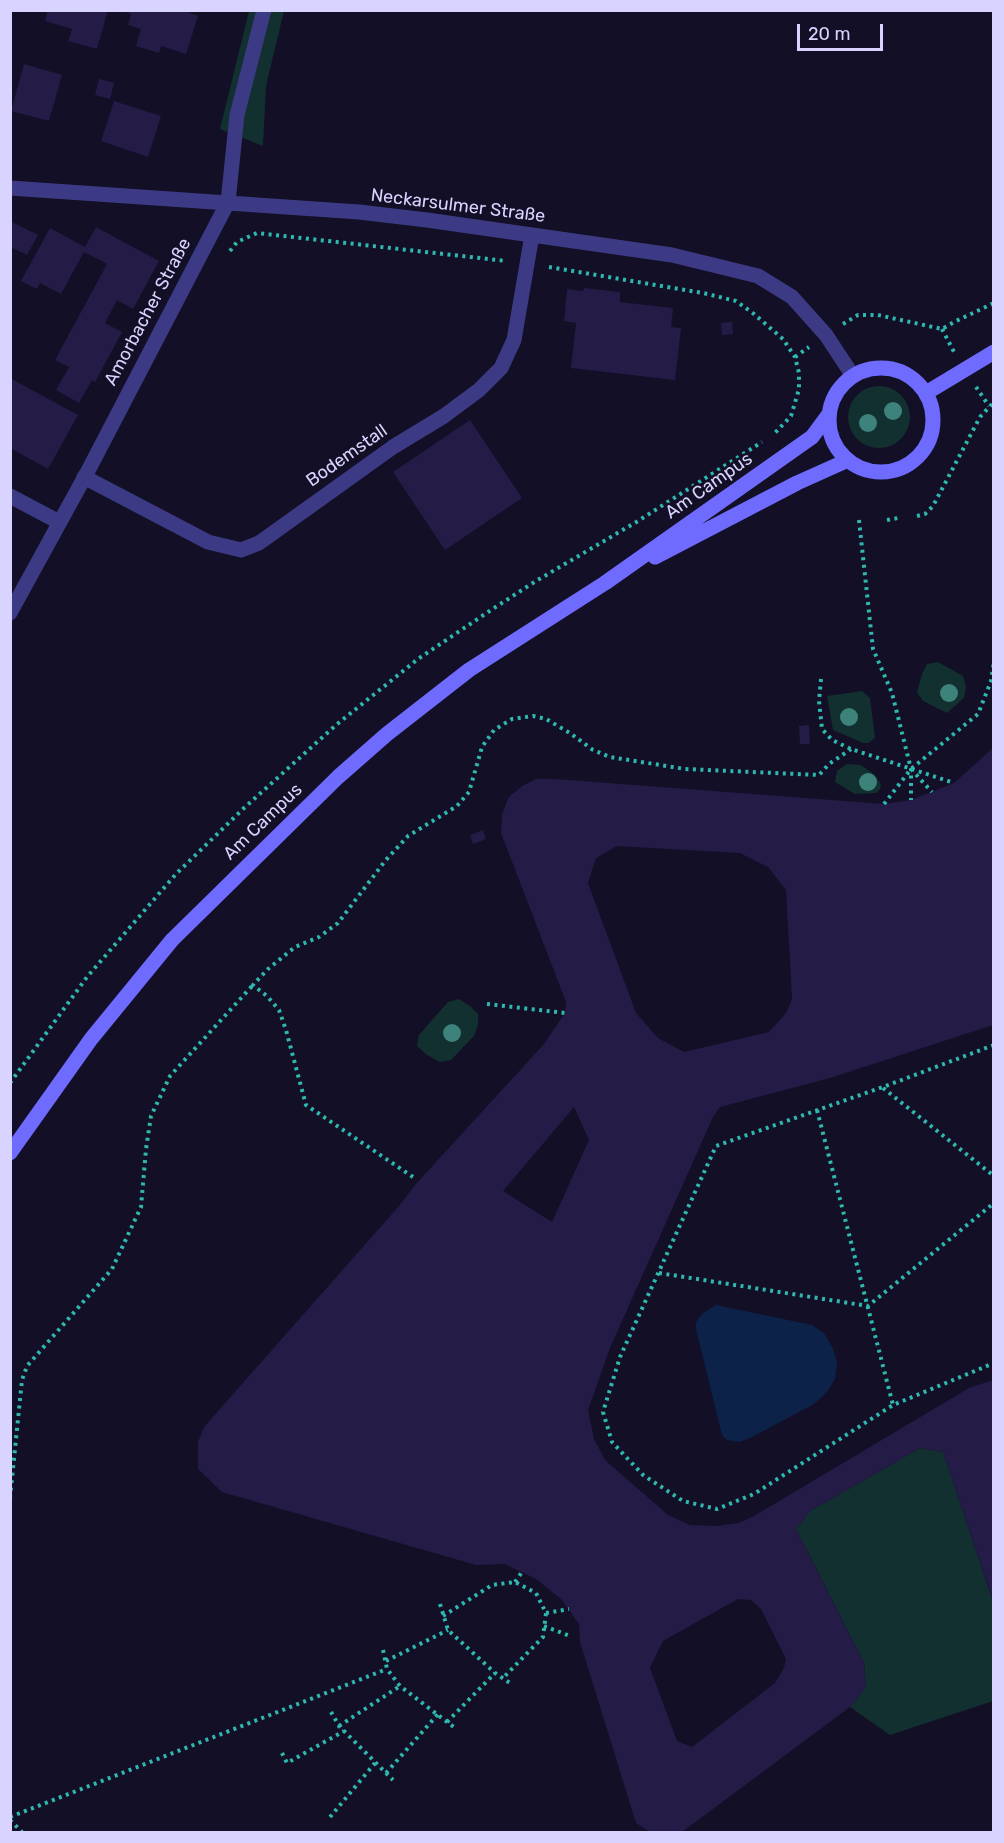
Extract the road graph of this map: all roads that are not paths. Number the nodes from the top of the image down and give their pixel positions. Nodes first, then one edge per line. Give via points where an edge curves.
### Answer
1 (264, 10) edge
2 (10, 188) edge
3 (228, 202) junction
4 (532, 235) junction
5 (993, 352) edge
6 (853, 376) junction
7 (926, 393) junction
8 (828, 414) junction
9 (846, 461) junction
10 (84, 477) junction
11 (10, 496) edge
12 (59, 522) junction
13 (605, 583) junction
14 (10, 613) edge
15 (10, 1153) edge

1 - 3 street, Amorbacher Straße via 237,115
2 - 3 street, Neckarsulmer Straße
3 - 4 street, Neckarsulmer Straße via 427,220
3 - 10 street, Amorbacher Straße
4 - 6 street, Neckarsulmer Straße via 672,255 758,276 792,297 826,335
4 - 10 street, Bodemstall via 514,340 501,368 444,416 393,447 259,543 241,550 208,542
5 - 7 street
6 - 7 street via 864,370 887,368 909,376
6 - 8 street via 841,386
7 - 9 street via 933,420 926,446 917,458 893,471 879,472 866,471
8 - 9 street via 834,444
8 - 13 street, Am Campus via 812,437
9 - 13 street, Am Campus
10 - 12 street, Amorbacher Straße
11 - 12 street
12 - 14 street, Amorbacher Straße
13 - 15 street, Am Campus via 469,670 387,734 271,841 144,972

